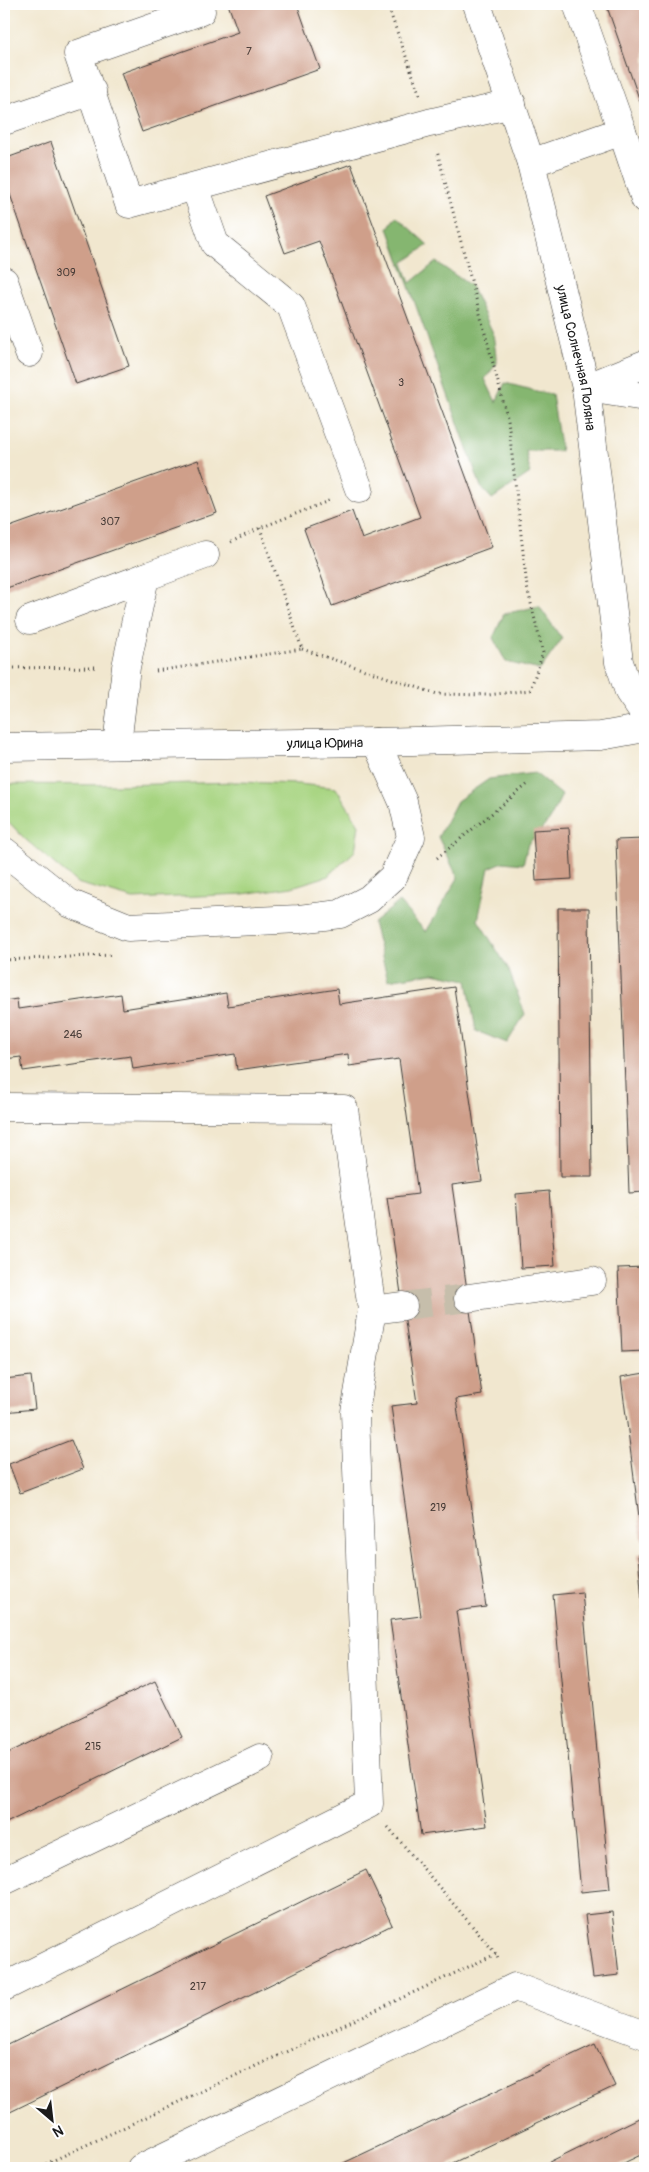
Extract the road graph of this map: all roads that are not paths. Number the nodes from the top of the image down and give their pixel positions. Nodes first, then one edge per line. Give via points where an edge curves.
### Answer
1 (198, 4) edge
2 (477, 4) edge
3 (577, 4) edge
4 (92, 91) junction
5 (512, 104) junction
6 (4, 121) edge
7 (622, 131) junction
8 (531, 164) junction
9 (195, 187) junction
10 (645, 199) edge
11 (4, 281) edge
12 (9, 313) edge
13 (29, 353) dead end
14 (645, 364) edge
15 (586, 388) junction
16 (645, 397) edge
17 (360, 488) road end
18 (205, 555) road end
19 (145, 577) junction
20 (30, 620) dead end
21 (645, 715) edge
22 (645, 728) edge
23 (376, 742) junction
24 (117, 745) junction
25 (4, 747) edge
26 (4, 850) edge
27 (4, 1107) edge
28 (592, 1281) dead end
29 (468, 1298) tunnel mouth
30 (403, 1306) tunnel mouth
31 (372, 1310) junction
32 (260, 1758) dead end
33 (4, 1881) edge
34 (4, 1987) edge
35 (645, 2035) edge
36 (141, 2168) edge

1 - 4 street via 201,11 78,54
2 - 5 street, улица Солнечная Поляна
3 - 7 street
4 - 6 street
4 - 9 street via 129,204
5 - 8 street, улица Солнечная Поляна
5 - 9 street via 429,123
7 - 8 street
7 - 10 street
8 - 15 street, улица Солнечная Поляна
9 - 17 street via 215,244 291,306
11 - 12 street
12 - 13 street
14 - 15 street
15 - 16 street
15 - 21 street, улица Солнечная Поляна via 619,662 629,692
18 - 19 street
19 - 20 street
19 - 24 street via 126,667
22 - 23 street, улица Юрина via 601,736
23 - 24 street, улица Юрина
23 - 26 street via 403,802 411,837 393,878 369,899 340,914 128,927 69,903
24 - 25 street, улица Юрина
27 - 31 street via 344,1109
28 - 29 street
30 - 31 street
31 - 34 street via 355,1412 369,1804
32 - 33 street
35 - 36 street via 514,1987

